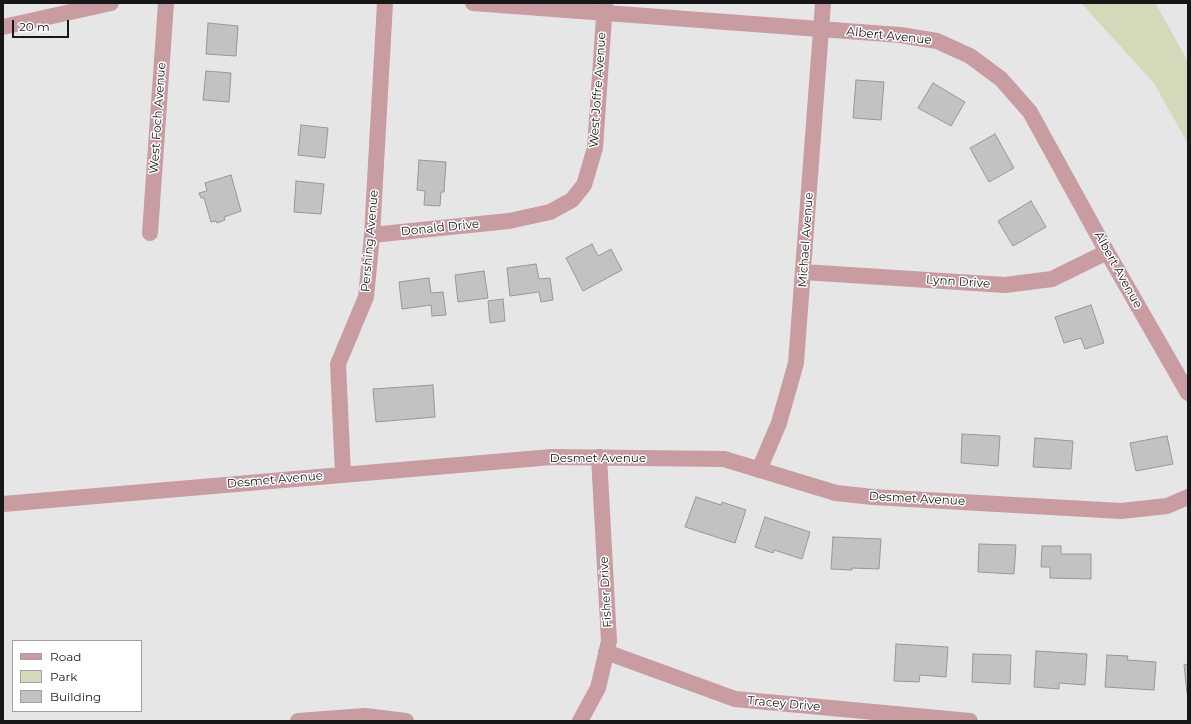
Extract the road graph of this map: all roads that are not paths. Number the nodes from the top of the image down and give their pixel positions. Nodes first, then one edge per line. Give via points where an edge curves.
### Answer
1 (111, 3) edge
2 (166, 3) edge
3 (385, 3) edge
4 (473, 3) edge
5 (823, 3) edge
6 (604, 7) edge
7 (3, 27) edge
8 (821, 30) junction
9 (509, 221) joint
10 (150, 233) dead end
11 (372, 235) junction
12 (1107, 252) junction
13 (803, 272) junction
14 (1188, 393) edge
15 (599, 457) junction
16 (760, 470) junction
17 (343, 474) junction
18 (1188, 497) edge
19 (3, 504) edge
20 (606, 652) junction
21 (388, 720) edge
22 (298, 721) edge
23 (406, 721) edge
24 (580, 721) edge
25 (970, 721) edge

1 - 7 street
2 - 10 street, West Foch Avenue
3 - 11 street, Pershing Avenue
4 - 6 street, Albert Avenue
5 - 8 street, Michael Avenue
6 - 8 street, Albert Avenue
6 - 9 street, West Joffre Avenue via 595,148 584,184 572,200 550,212
8 - 12 street, Albert Avenue via 900,35 937,41 970,56 1001,79 1030,112
8 - 13 street, Michael Avenue
9 - 11 street, Donald Drive
11 - 17 street, Pershing Avenue via 366,297 338,364
12 - 13 street, Lynn Drive via 1052,279 1005,285
12 - 14 street, Albert Avenue
13 - 16 street, Michael Avenue via 796,363 779,423
15 - 16 street, Desmet Avenue via 724,459
15 - 17 street, Desmet Avenue via 552,457
15 - 20 street, Fisher Drive via 609,641
16 - 18 street, Desmet Avenue via 836,493 873,497 1121,511 1167,506
17 - 19 street, Desmet Avenue
20 - 24 street, Fisher Drive via 598,688
20 - 25 street, Tracey Drive via 735,699
21 - 22 street via 365,716
21 - 23 street

